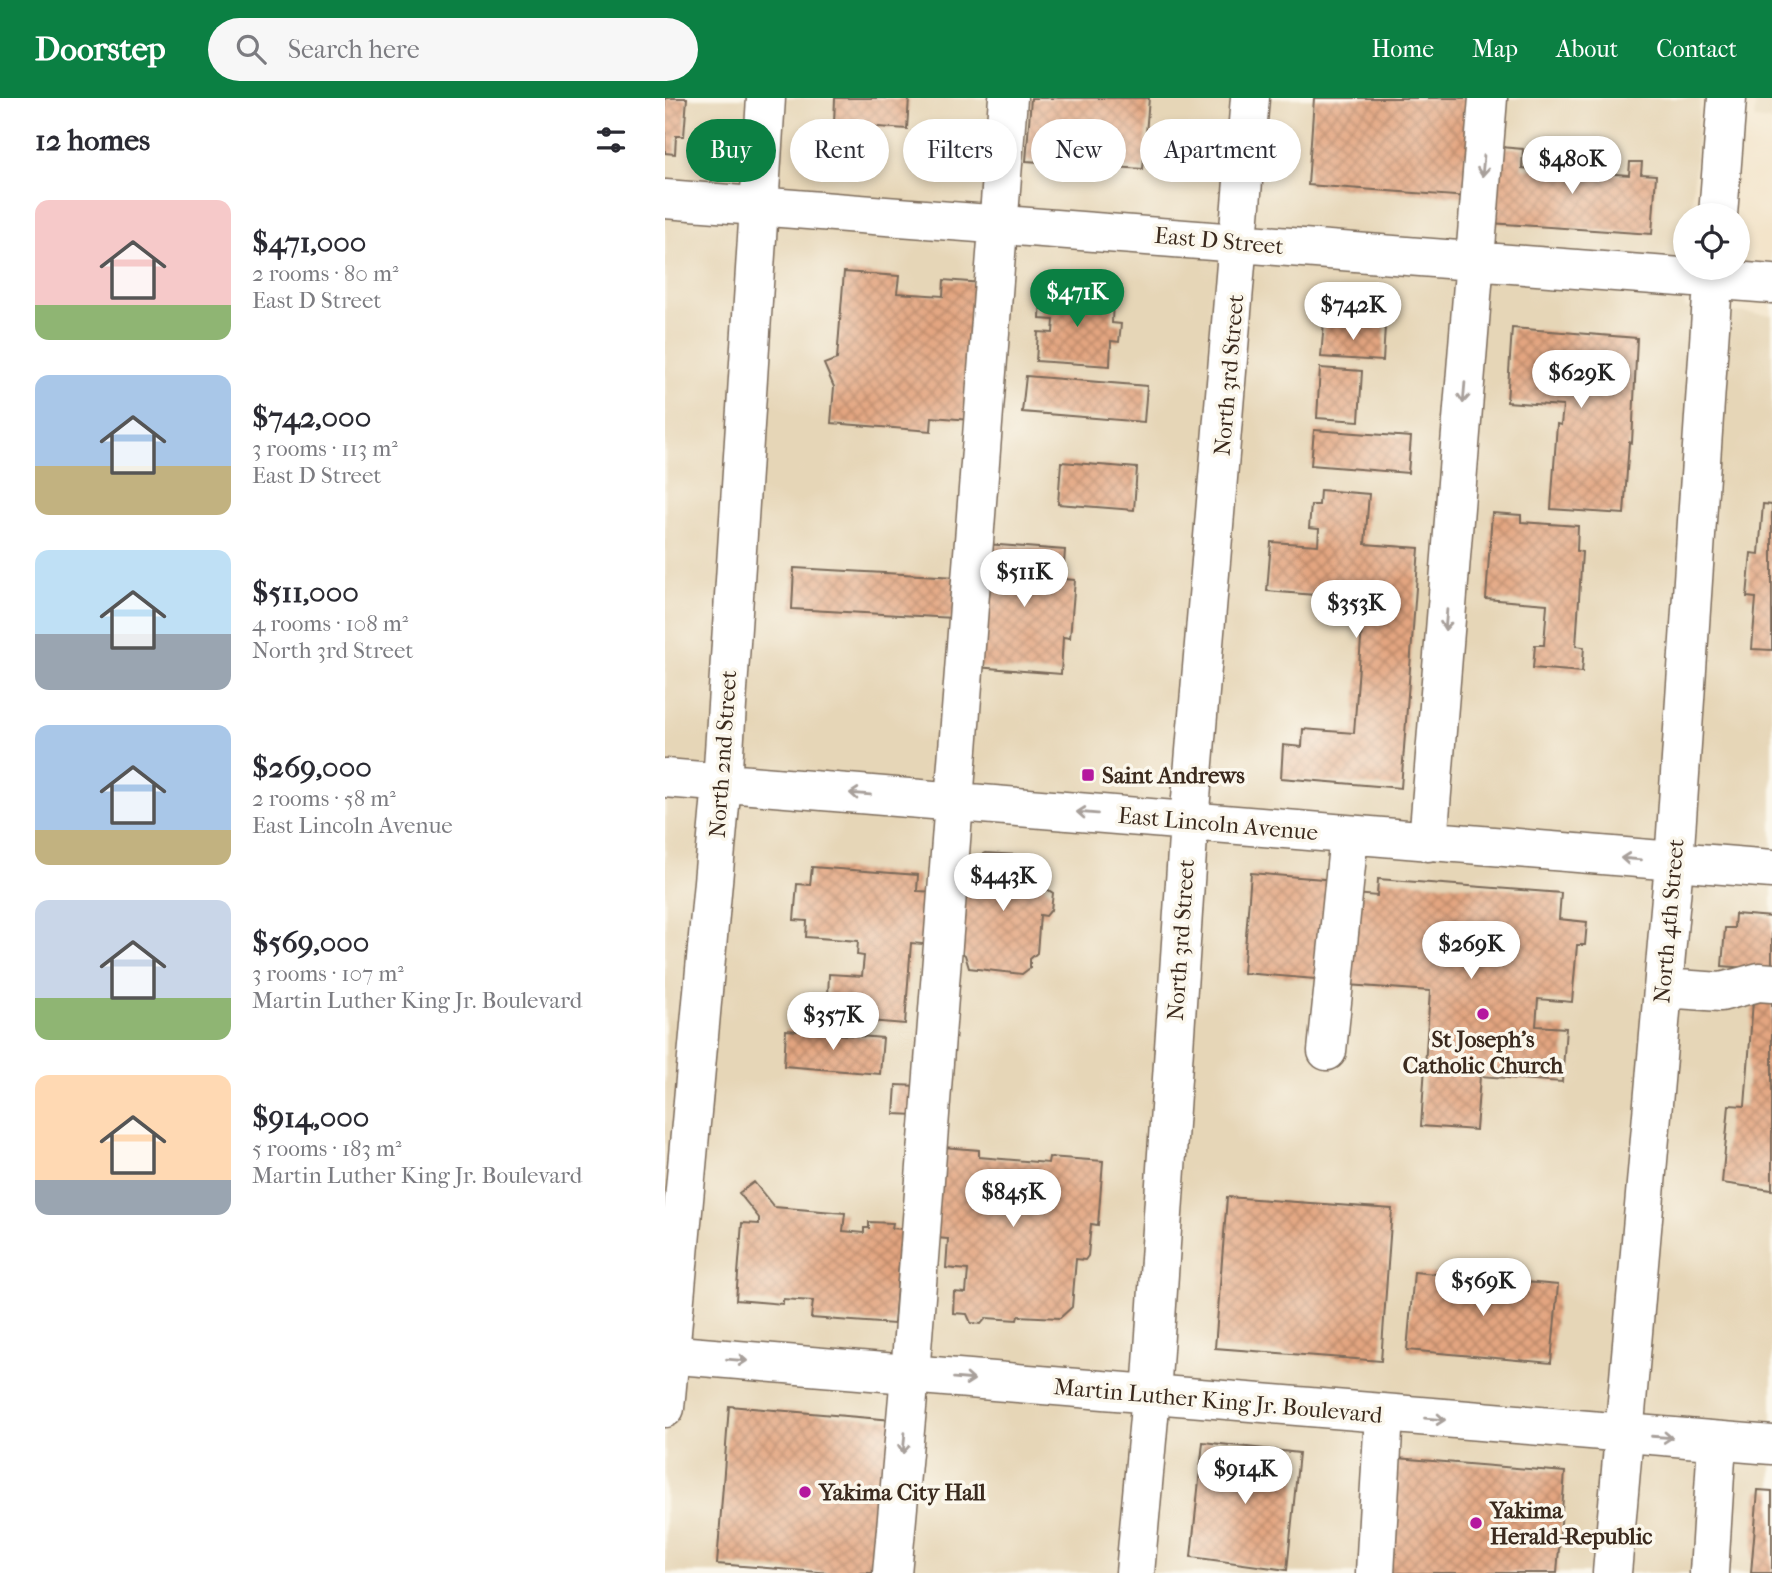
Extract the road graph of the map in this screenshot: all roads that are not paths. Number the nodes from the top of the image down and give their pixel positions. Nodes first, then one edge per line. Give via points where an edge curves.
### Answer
1 (766, 98) edge
2 (1008, 98) edge
3 (1251, 98) edge
4 (1488, 98) edge
5 (1727, 98) edge
6 (665, 200) edge
7 (1719, 203) edge
8 (757, 206) junction
9 (999, 223) junction
10 (1240, 243) junction
11 (1475, 261) junction
12 (1673, 271) edge
13 (1713, 280) edge
14 (1747, 280) edge
15 (1772, 285) edge
16 (665, 778) edge
17 (722, 783) junction
18 (953, 802) junction
19 (1189, 822) junction
20 (1349, 835) junction
21 (1428, 842) junction
22 (1674, 863) junction
23 (1772, 869) edge
24 (1772, 983) edge
25 (1663, 988) junction
26 (1327, 1051) dead end
27 (674, 1205) edge
28 (667, 1354) edge
29 (911, 1375) junction
30 (1151, 1395) junction
31 (665, 1408) edge
32 (1384, 1415) junction
33 (1623, 1434) junction
34 (1717, 1441) junction
35 (1772, 1445) edge
36 (892, 1573) edge
37 (1135, 1573) edge
38 (1375, 1573) edge
39 (1612, 1573) edge
40 (1709, 1573) edge

1 - 8 street, North 2nd Street
2 - 9 street
3 - 10 street, North 3rd Street
4 -> 11 street
5 - 7 street
6 - 8 street, East D Street
8 - 9 street, East D Street
8 - 17 street, North 2nd Street
9 - 10 street, East D Street
9 - 18 street
10 - 11 street, East D Street
10 - 19 street, North 3rd Street
11 - 12 street, East D Street
11 -> 21 street
13 - 22 street, North 4th Street
14 - 15 street, East D Street
16 - 17 street, East Lincoln Avenue
18 -> 17 street, East Lincoln Avenue
17 - 27 street, North 2nd Street
19 -> 18 street, East Lincoln Avenue
18 - 29 street
19 - 20 street, East Lincoln Avenue
19 - 30 street, North 3rd Street
20 - 21 street, East Lincoln Avenue
20 - 26 street
22 -> 21 street, East Lincoln Avenue
22 - 23 street, East Lincoln Avenue
22 - 25 street, North 4th Street
24 - 25 street via 1721,992
25 - 33 street, North 4th Street
27 - 28 street, North 2nd Street
28 -> 29 street, Martin Luther King Jr. Boulevard
28 - 31 street, North 2nd Street
29 -> 30 street, Martin Luther King Jr. Boulevard
29 -> 36 street
30 - 32 street, Martin Luther King Jr. Boulevard
30 - 37 street, North 3rd Street
32 -> 33 street, Martin Luther King Jr. Boulevard
32 - 38 street
33 -> 34 street, Martin Luther King Jr. Boulevard
33 - 39 street, North 4th Street
34 - 35 street, Martin Luther King Jr. Boulevard
34 - 40 street

